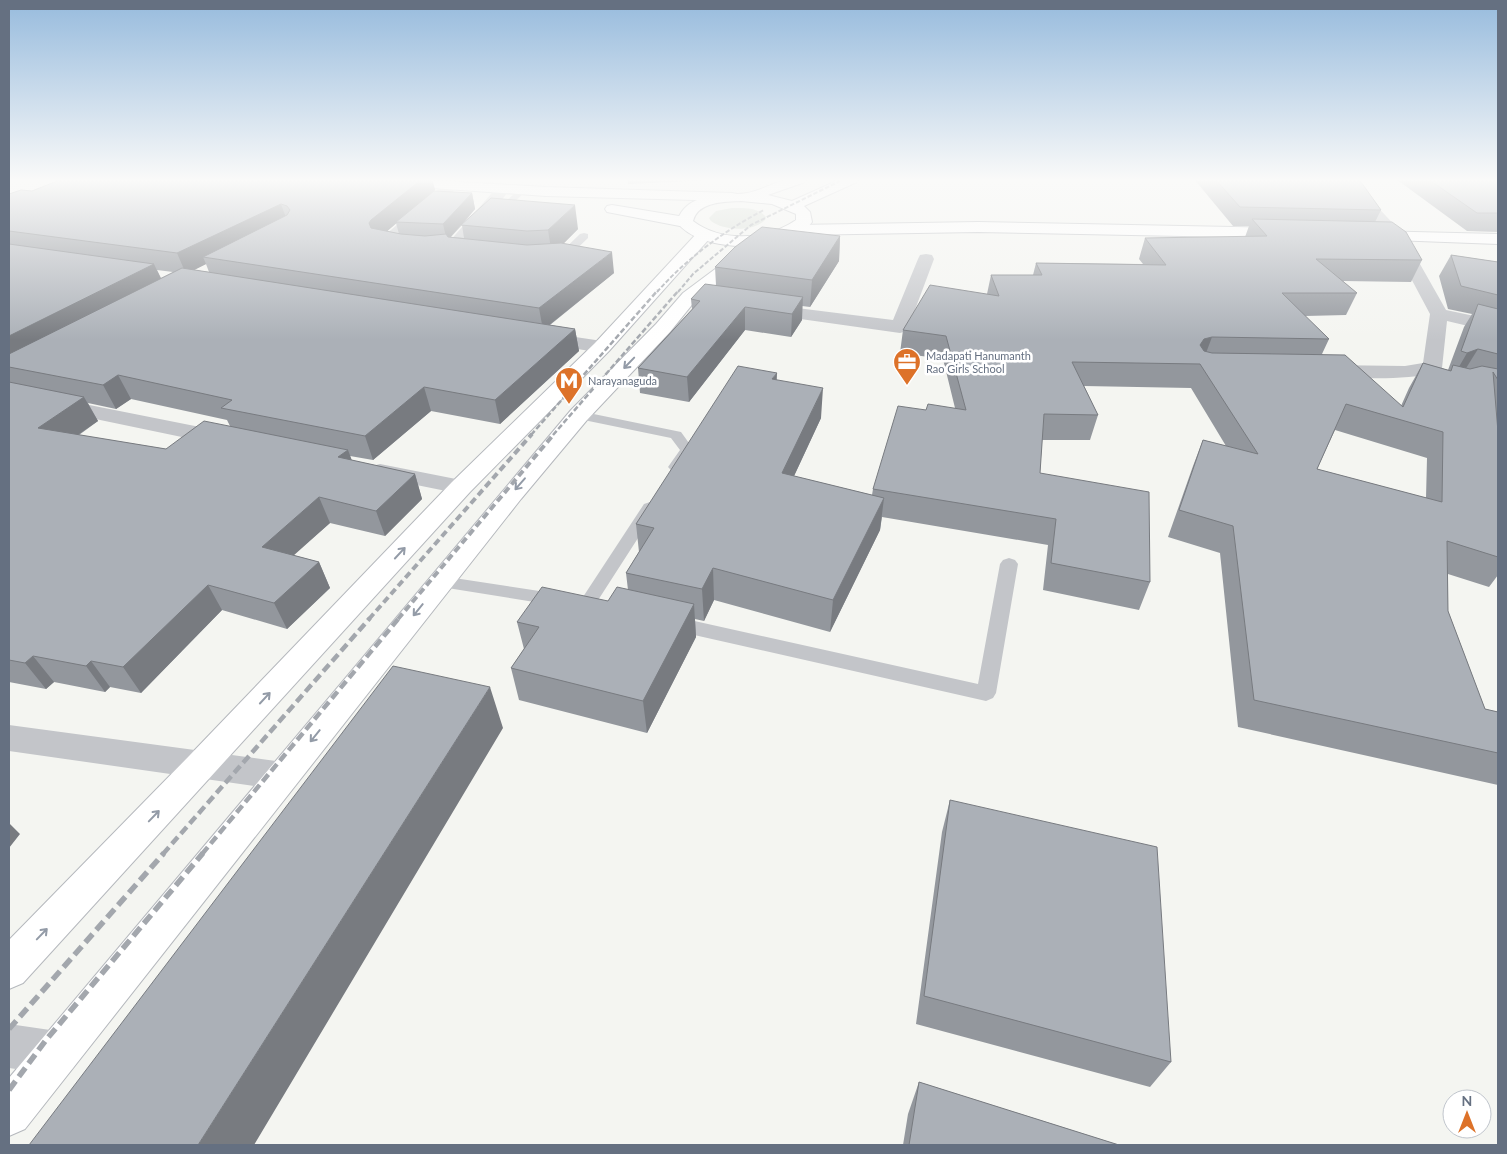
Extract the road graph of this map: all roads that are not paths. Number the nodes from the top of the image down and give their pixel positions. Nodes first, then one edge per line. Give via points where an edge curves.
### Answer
1 (397, 233) edge
2 (466, 233) edge
3 (475, 233) edge
4 (690, 233) edge
5 (714, 233) edge
6 (785, 233) edge
7 (1267, 233) edge
8 (1392, 233) edge
9 (1299, 234) edge
10 (584, 236) dead end
11 (1357, 236) edge
12 (1396, 237) junction
13 (765, 239) junction
14 (1498, 239) edge
15 (466, 254) edge
16 (926, 259) dead end
17 (549, 262) edge
18 (689, 297) junction
19 (708, 300) edge
20 (748, 306) edge
21 (1439, 314) junction
22 (1498, 327) edge
23 (524, 335) edge
24 (602, 347) junction
25 (1309, 371) edge
26 (1405, 372) junction
27 (1447, 384) edge
28 (9, 395) edge
29 (579, 415) junction
30 (249, 444) edge
31 (355, 466) edge
32 (461, 487) junction
33 (1009, 564) dead end
34 (440, 582) junction
35 (587, 604) junction
36 (607, 608) edge
37 (655, 619) edge
38 (9, 738) edge
39 (201, 766) junction
40 (283, 776) junction
41 (9, 969) edge
42 (9, 1046) edge
43 (57, 1053) junction
44 (9, 1113) edge

1 - 2 street via 384,244 446,249 454,246
3 - 15 lane via 457,253
4 - 24 main road
5 - 13 main road via 744,240
6 - 13 main road
7 - 9 main road
8 - 12 street
10 - 17 lane via 559,260
11 - 12 main road
12 - 14 main road
12 - 21 street
13 - 18 main road
16 - 20 street via 900,327
18 - 19 street
18 -> 29 main road
21 - 22 street
21 - 26 street via 1432,368
23 - 24 street
24 - 32 main road
25 - 26 street
26 - 27 street
28 - 30 street
29 -> 34 main road
29 - 35 lane via 676,435 687,450
31 - 32 street
39 -> 32 main road
33 - 37 lane via 986,693
34 - 35 lane
34 -> 40 main road
35 - 36 lane
38 - 39 street
39 - 40 street
41 -> 39 main road
40 - 43 main road
42 - 43 street
43 - 44 main road

